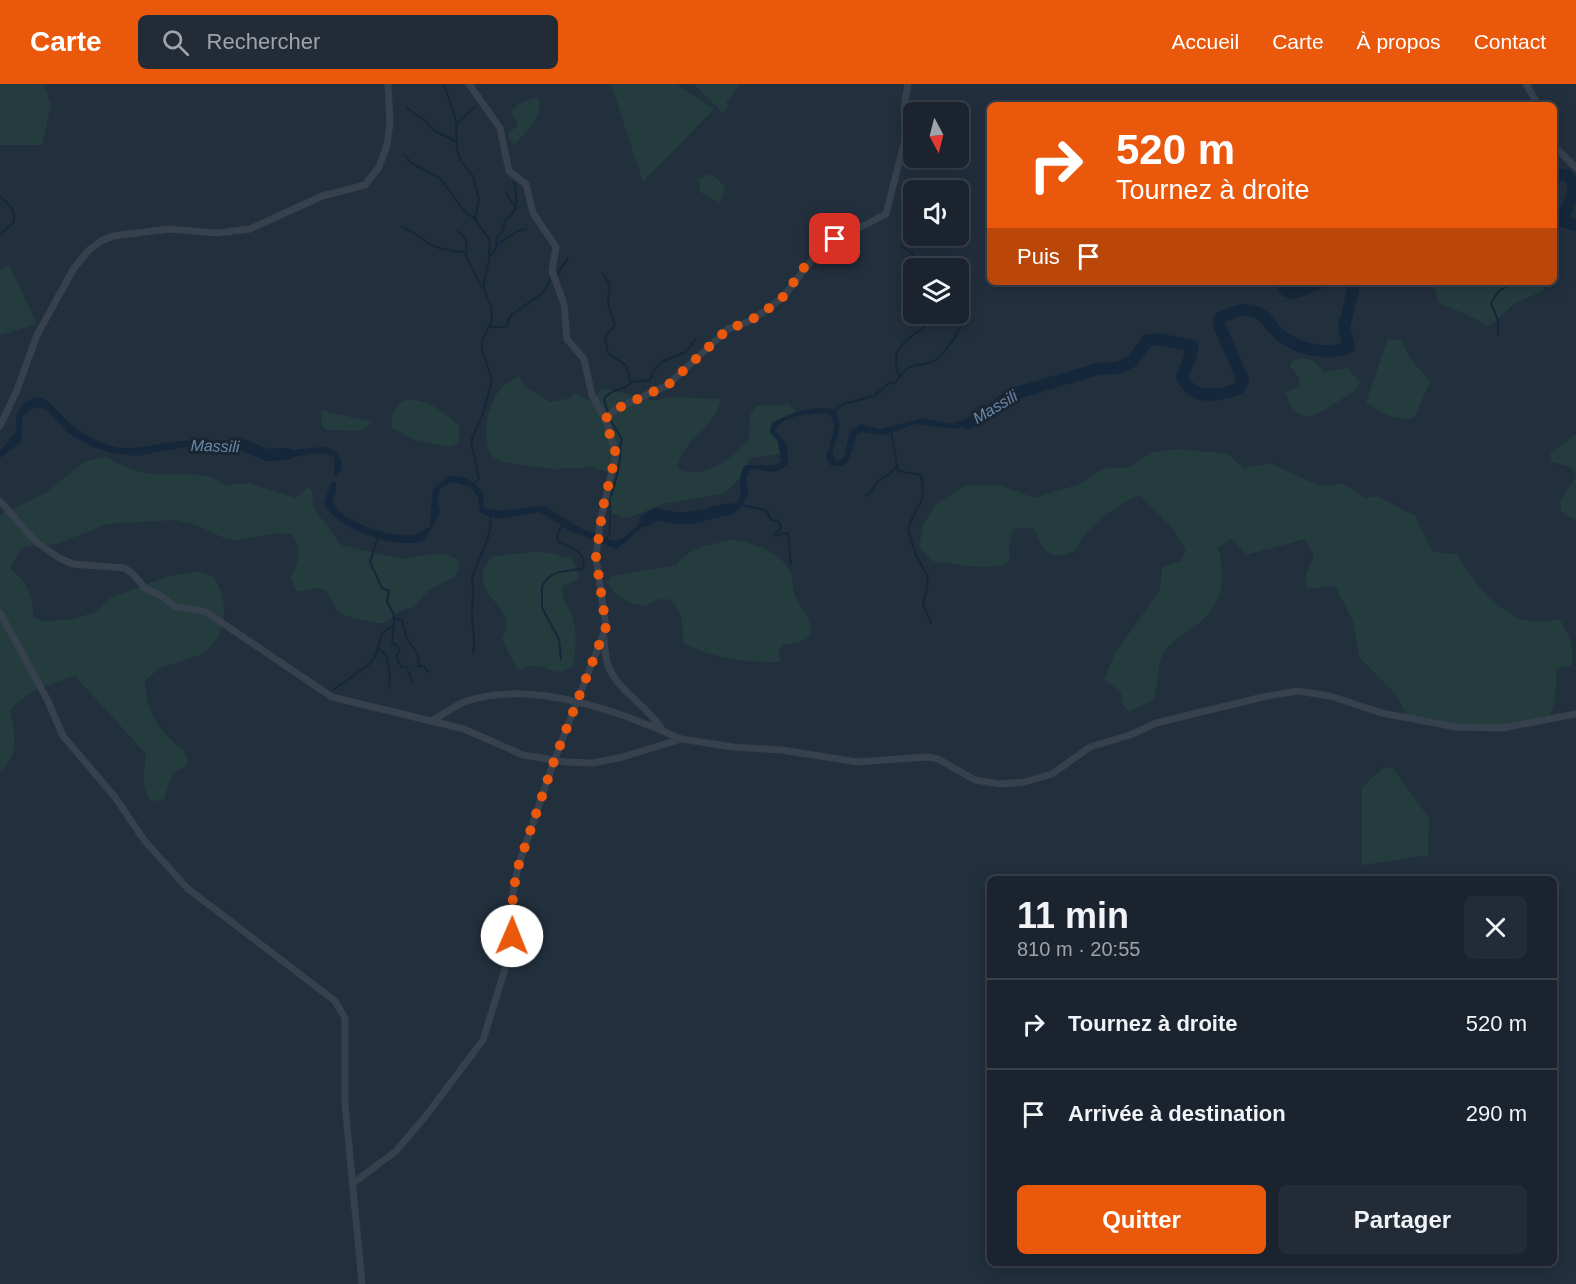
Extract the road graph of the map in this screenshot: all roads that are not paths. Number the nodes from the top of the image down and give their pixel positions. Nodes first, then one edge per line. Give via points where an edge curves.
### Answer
1 (388, 84) edge
2 (469, 84) edge
3 (908, 84) edge
4 (1526, 84) edge
5 (1536, 102) edge
6 (1557, 149) edge
7 (1576, 168) edge
8 (605, 419) junction
9 (0, 426) edge
10 (0, 501) edge
11 (0, 613) edge
12 (603, 635) junction
13 (576, 702) junction
14 (1576, 714) edge
15 (431, 721) junction
16 (663, 731) junction
17 (681, 739) junction
18 (554, 761) junction
19 (352, 1184) junction
20 (362, 1284) edge

1 - 9 street via 387,145 379,167 365,184 322,196 250,229 217,234 169,229 113,236 89,250 74,268 37,335
2 - 8 street via 500,128 510,171 526,184 533,213 556,247 552,271 564,304 567,339 584,359 592,395
3 - 8 street via 904,106 906,135 886,214 821,248 784,296 768,309 728,329 668,385 616,409
4 - 5 street
6 - 7 street
8 - 12 street via 616,454 596,557 605,610
10 - 15 street via 35,541 59,558 74,564 124,568 146,589 174,606 206,612 332,697
11 - 19 street via 63,736 115,797 144,840 187,888 341,1009 345,1018 345,1104
12 - 13 street
12 - 16 street via 608,668 618,684 654,716
13 - 15 street via 541,696 482,698 465,701
13 - 16 street
13 - 18 street
14 - 17 street via 1502,728 1456,727 1297,691 1156,723 1090,747 1052,774 1000,784 975,780 927,757 857,762
15 - 18 street via 483,736 523,755
16 - 17 street
17 - 18 street via 593,763
18 - 19 street via 518,867 509,956 483,1040 396,1151
19 - 20 street

